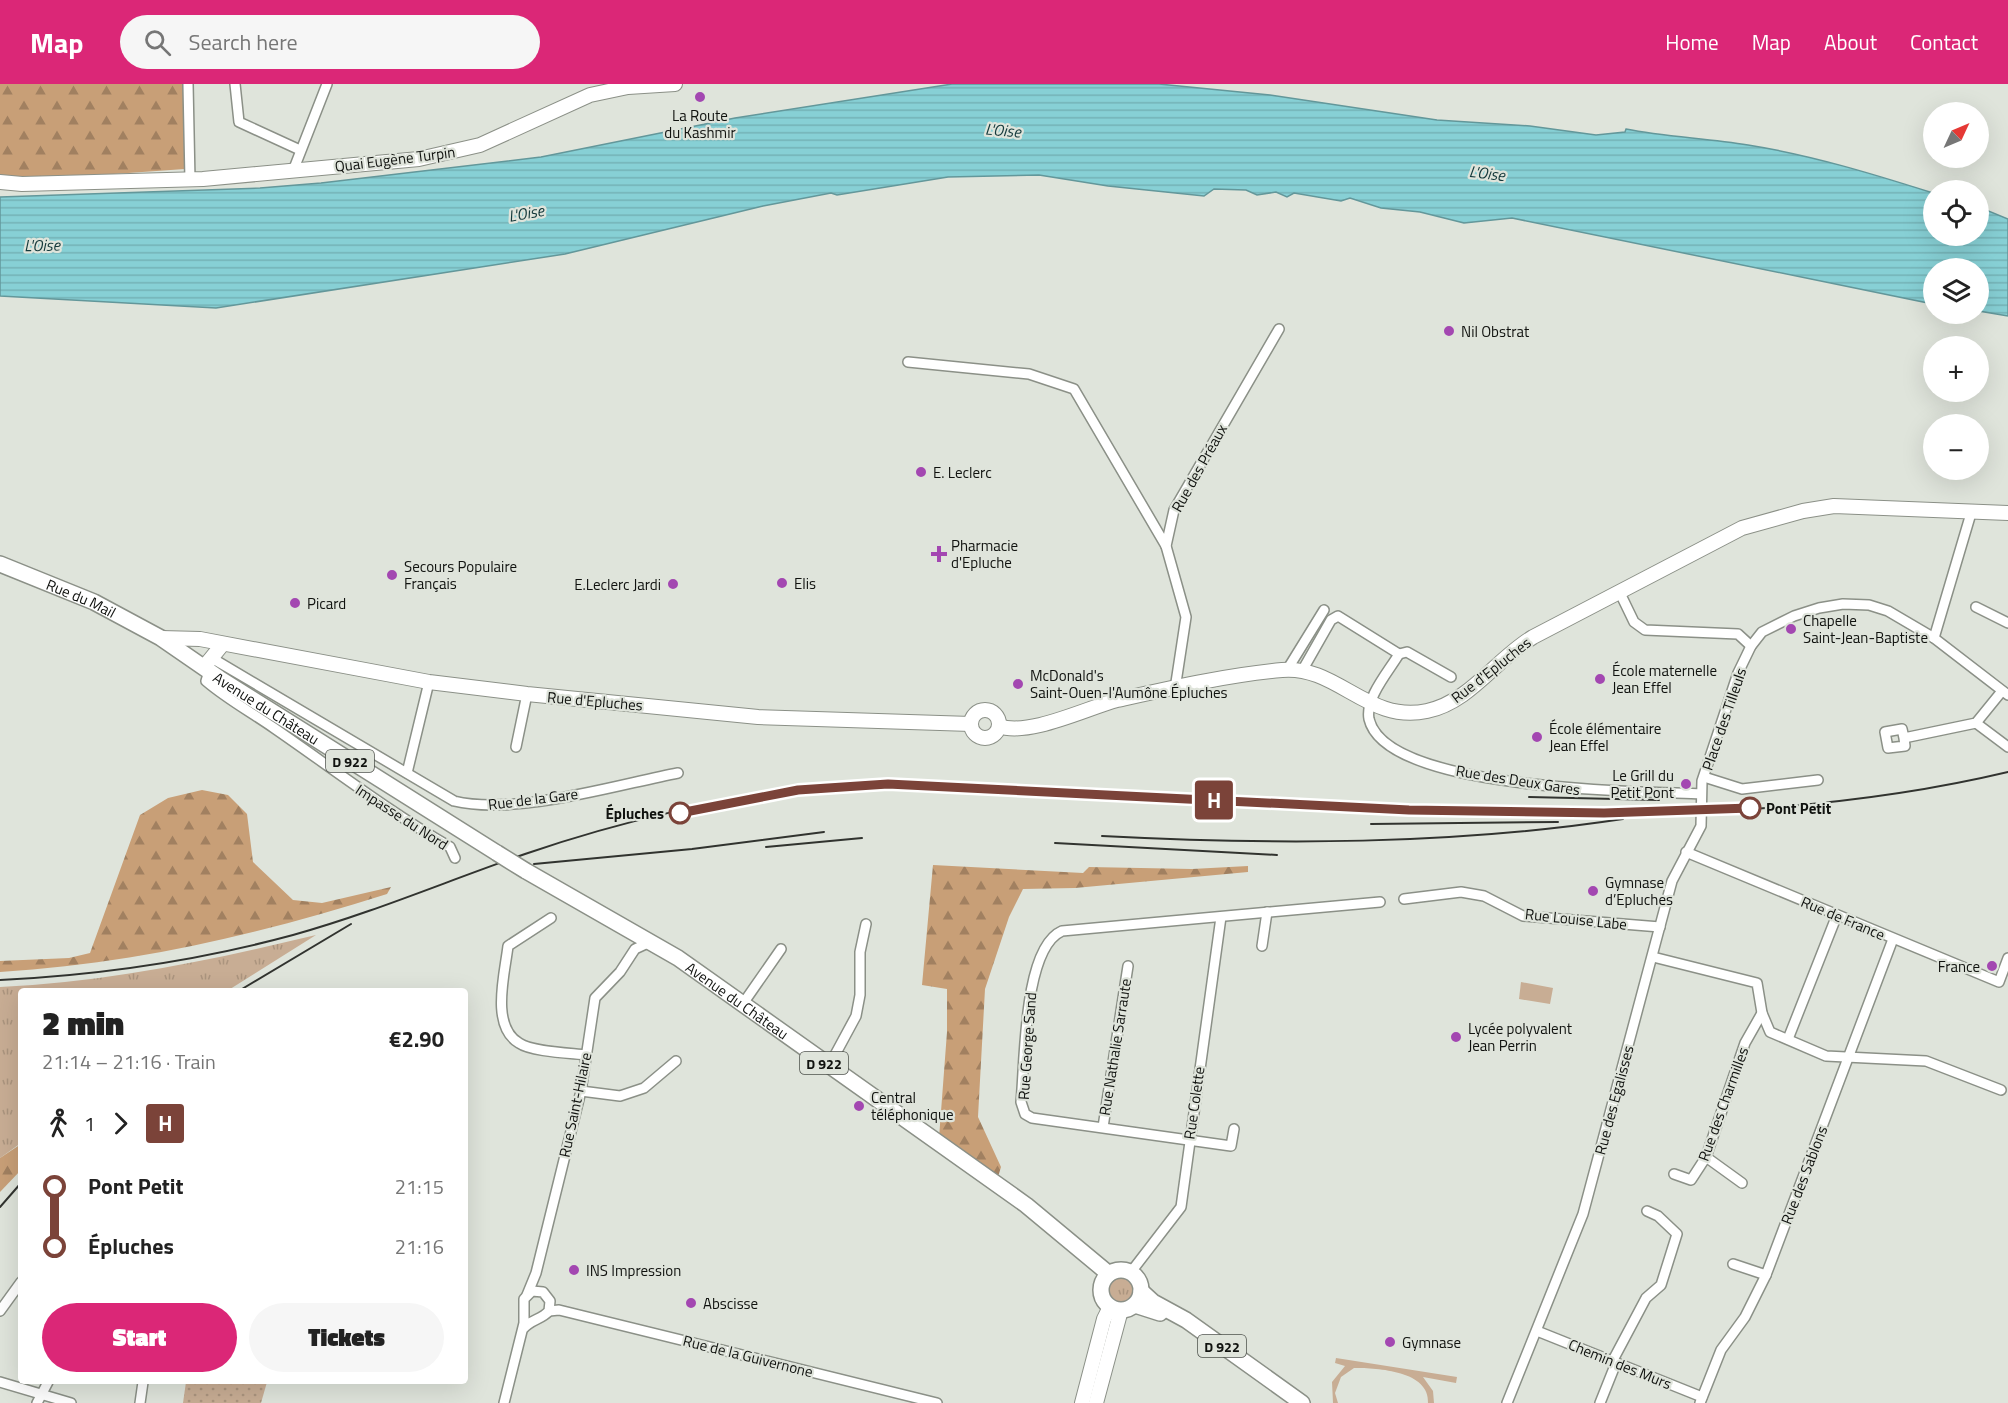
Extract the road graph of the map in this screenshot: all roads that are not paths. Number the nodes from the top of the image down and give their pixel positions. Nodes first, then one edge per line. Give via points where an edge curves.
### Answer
1 (188, 84) edge
2 (235, 84) edge
3 (327, 84) edge
4 (675, 84) edge
5 (628, 85) edge
6 (300, 150) junction
7 (293, 171) junction
8 (190, 180) junction
9 (0, 182) edge
10 (1279, 329) dead end
11 (908, 362) dead end
12 (1972, 510) junction
13 (2008, 513) edge
14 (1166, 546) junction
15 (0, 564) edge
16 (1620, 593) junction
17 (1976, 607) dead end
18 (1324, 610) dead end
19 (2008, 622) edge
20 (1762, 632) junction
21 (1738, 634) junction
22 (161, 638) junction
23 (1934, 638) junction
24 (215, 643) junction
25 (1751, 646) junction
26 (1399, 654) junction
27 (188, 656) junction
28 (208, 665) junction
29 (1287, 670) junction
30 (1302, 671) junction
31 (1451, 677) dead end
32 (429, 682) junction
33 (1175, 689) junction
34 (2005, 693) edge
35 (527, 694) junction
36 (1369, 704) junction
37 (1976, 723) junction
38 (971, 724) junction
39 (999, 726) junction
40 (1904, 738) dead end
41 (516, 747) dead end
42 (2008, 747) edge
43 (407, 773) junction
44 (678, 773) dead end
45 (1704, 777) junction
46 (1818, 780) dead end
47 (1701, 794) junction
48 (1686, 852) junction
49 (455, 858) dead end
50 (1404, 899) dead end
51 (1380, 902) dead end
52 (1267, 912) junction
53 (1837, 915) junction
54 (1221, 917) junction
55 (551, 918) dead end
56 (866, 924) dead end
57 (1660, 927) junction
58 (633, 931) junction
59 (1893, 939) junction
60 (653, 942) junction
61 (1262, 946) dead end
62 (635, 949) junction
63 (781, 949) dead end
64 (1653, 957) junction
65 (2008, 958) edge
66 (1128, 966) dead end
67 (742, 1005) junction
68 (1762, 1013) junction
69 (1788, 1039) junction
70 (587, 1055) junction
71 (1849, 1056) junction
72 (676, 1061) dead end
73 (829, 1066) junction
74 (2001, 1090) dead end
75 (581, 1091) junction
76 (1103, 1127) junction
77 (1234, 1129) dead end
78 (1189, 1140) junction
79 (1706, 1157) junction
80 (1674, 1174) dead end
81 (1742, 1183) dead end
82 (1647, 1211) dead end
83 (1732, 1264) dead end
84 (1131, 1272) junction
85 (536, 1273) junction
86 (1109, 1274) junction
87 (1766, 1275) junction
88 (18, 1286) edge
89 (546, 1293) junction
90 (527, 1294) junction
91 (1127, 1303) junction
92 (553, 1308) junction
93 (0, 1311) edge
94 (525, 1311) junction
95 (536, 1317) junction
96 (523, 1329) junction
97 (1537, 1332) junction
98 (1614, 1362) junction
99 (0, 1383) edge
100 (47, 1384) edge
101 (143, 1384) edge
102 (40, 1399) edge
103 (1701, 1400) edge
104 (71, 1403) edge
105 (140, 1403) edge
106 (504, 1403) edge
107 (937, 1403) edge
108 (1082, 1403) edge
109 (1096, 1403) edge
110 (1285, 1403) edge
111 (1302, 1403) edge
112 (1507, 1403) edge
113 (1600, 1403) edge

1 - 8 street
2 - 6 street via 239,122
3 - 6 street
4 - 5 street, Quai Eugène Turpin
5 - 7 street, Quai Eugène Turpin via 570,102 504,135 449,154
6 - 7 street
7 - 8 street, Quai Eugène Turpin
8 - 9 street, Quai Eugène Turpin
10 - 14 street, Rue des Préaux via 1179,499
11 - 14 street via 1029,374 1074,389
12 - 13 street, Rue d'Epluches
12 - 16 street, Rue d'Epluches via 1834,506 1803,511 1742,528
12 - 23 street
14 - 33 street via 1186,617
15 - 22 main road, Rue du Mail / D 922 via 94,602
16 - 21 street via 1634,622 1645,630
16 - 36 street, Rue d'Epluches via 1520,644 1469,691 1440,708 1416,713
17 - 19 street
18 - 29 street
20 - 21 street
20 - 23 street via 1794,616 1843,604 1869,605 1888,611
20 - 25 street, Place des Tilleuls
21 - 25 street
22 - 24 street, Rue d'Epluches
22 - 27 main road, Avenue du Château / D 922
23 - 34 street
24 - 27 street via 193,649
24 - 28 street
24 - 32 street, Rue d'Epluches
25 - 45 street, Place des Tilleuls via 1738,673
26 - 30 street via 1338,616 1331,620
26 - 31 street via 1407,652
26 - 36 street
27 - 28 main road, Avenue du Château / D 922
28 - 43 street, Rue de la Gare
28 - 49 street, Impasse du Nord via 206,681 221,693 336,774 450,847
28 - 58 main road, Avenue du Château / D 922, bridge via 497,853
29 - 30 street, Rue d'Epluches
29 - 33 street, Rue d'Epluches
30 - 36 street, Rue d'Epluches via 1319,675
32 - 35 street, Rue d'Epluches
32 - 43 street
33 - 39 street, Rue d'Epluches via 1023,727
34 - 37 street
35 - 38 street, Rue d'Epluches via 758,717
35 - 41 street
36 - 47 street, Rue des Deux Gares via 1375,733 1419,762 1457,772 1579,790
37 - 40 street
37 - 42 street
38 - 39 street via 974,733 982,738 995,734
38 - 39 street via 978,712 987,710 995,714
43 - 44 street, Rue de la Gare via 454,801 472,806 608,789
45 - 46 street via 1742,789
45 - 47 street, Place des Tilleuls
47 - 48 street, Rue des Egalisses via 1701,826
48 - 53 street, Rue de France
48 - 57 street, Rue des Egalisses via 1675,874
50 - 57 street, Rue Louise Labe via 1461,892 1484,896 1523,916
51 - 52 street, Rue George Sand
52 - 54 street, Rue George Sand
52 - 61 street
53 - 59 street, Rue de France
53 - 69 street
54 - 76 street, Rue George Sand via 1062,931 1047,943 1031,985 1022,1102 1025,1114
54 - 78 street, Rue Colette
55 - 70 street via 508,946 502,1000 504,1021 514,1040 524,1045
56 - 73 street via 856,1016
57 - 64 street, Rue des Egalisses
58 - 60 main road, Avenue du Château / D 922
58 - 62 street
59 - 65 street, Rue de France via 1999,982
59 - 71 street, Rue des Sablons
60 - 62 street
60 - 67 main road, Avenue du Château / D 922
62 - 70 street, Rue Saint-Hilaire via 596,998
63 - 67 street
64 - 68 street via 1757,983
64 - 97 street, Rue des Egalisses via 1583,1214
66 - 76 street, Rue Nathalie Sarraute
67 - 73 main road, Avenue du Château / D 922
68 - 69 street via 1770,1032
68 - 79 street, Rue des Charmilles via 1745,1043
69 - 71 street via 1826,1056
70 - 75 street, Rue Saint-Hilaire
71 - 74 street via 1926,1061
71 - 87 street, Rue des Sablons
72 - 75 street via 644,1088 620,1096
73 - 86 main road, Avenue du Château / D 922 via 1026,1205
75 - 85 street, Rue Saint-Hilaire
76 - 78 street, Rue George Sand
77 - 78 street, Rue George Sand via 1231,1146
78 - 84 street, Rue Colette via 1181,1207
79 - 80 street, Rue des Charmilles via 1691,1180
79 - 81 street
82 - 98 street via 1677,1234 1661,1285 1646,1298
83 - 87 street
84 - 86 main road
84 - 91 main road via 1137,1278
85 - 89 street via 537,1282
85 - 90 street, Rue Saint-Hilaire
86 - 91 main road via 1103,1280 1101,1293
87 - 103 street, Rue des Sablons via 1745,1317 1721,1350
88 - 93 street
89 - 90 street via 538,1290
89 - 92 street
90 - 94 street, Rue Saint-Hilaire
91 - 108 street via 1104,1319
91 - 109 street
91 - 110 main road, D 922 via 1161,1313
91 - 111 main road, D 922 via 1153,1302 1186,1320
92 - 95 street
92 - 107 street, Rue de la Guivernone
94 - 95 street
94 - 96 street, Rue Saint-Hilaire
95 - 96 street
96 - 106 street, Rue Saint-Hilaire
97 - 98 street, Chemin des Murs
97 - 112 street, Rue des Egalisses
98 - 103 street, Chemin des Murs
98 - 113 street
99 - 102 street
100 - 102 street
101 - 105 street
102 - 104 street

